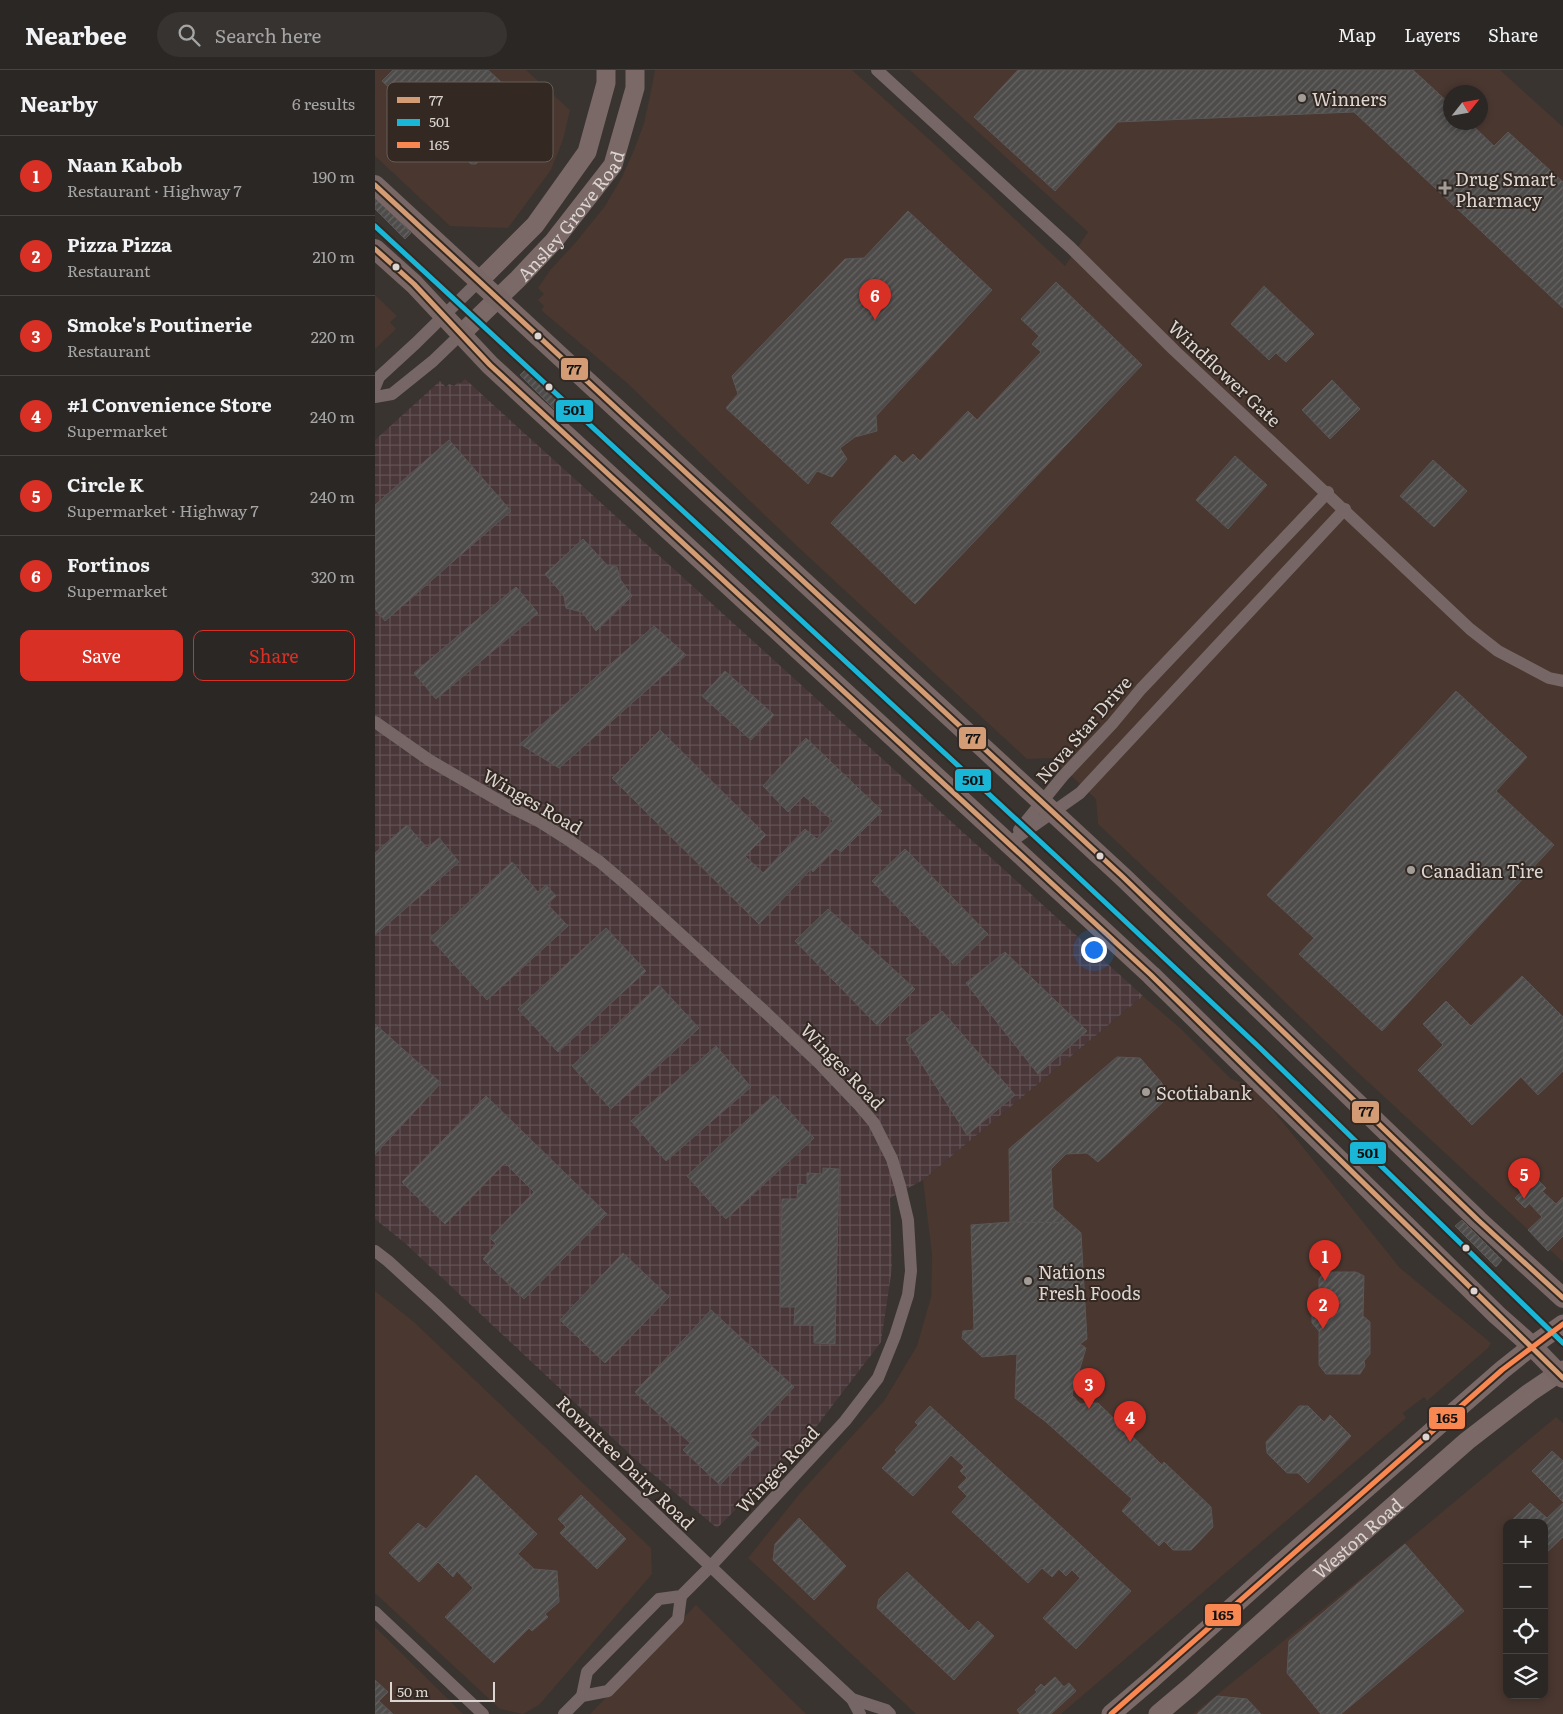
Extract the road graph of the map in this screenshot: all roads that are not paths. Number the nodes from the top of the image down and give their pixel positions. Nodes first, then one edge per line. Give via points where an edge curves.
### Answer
1 (606, 70) edge
2 (635, 70) edge
3 (877, 70) edge
4 (375, 185) edge
5 (375, 248) edge
6 (479, 282) junction
7 (498, 298) junction
8 (444, 316) junction
9 (461, 334) junction
10 (375, 387) edge
11 (375, 397) edge
12 (1328, 492) junction
13 (1345, 509) junction
14 (1563, 681) edge
15 (375, 722) edge
16 (1048, 807) junction
17 (1009, 843) junction
18 (375, 1251) edge
19 (1563, 1298) edge
20 (1563, 1324) edge
21 (1532, 1346) junction
22 (1561, 1374) edge
23 (710, 1566) junction
24 (681, 1596) junction
25 (375, 1612) edge
26 (582, 1696) junction
27 (853, 1699) junction
28 (483, 1714) edge
29 (564, 1714) edge
30 (860, 1714) edge
31 (890, 1714) edge
32 (1111, 1714) edge
33 (1157, 1714) edge

1 - 6 main road, Ansley Grove Road via 587,152 535,225
2 - 7 main road, Ansley Grove Road via 635,88 613,164 553,242
3 - 12 street, Windflower Gate via 1071,248 1174,350
4 - 6 main road
5 - 8 main road
6 - 7 main road
6 - 8 street
7 - 9 main road, Ansley Grove Road
7 - 16 main road
8 - 9 main road
8 - 10 street via 379,377
9 - 11 street via 392,394
9 - 17 main road
12 - 13 street, Windflower Gate
12 - 16 street, Nova Star Drive via 1141,689
13 - 14 street, Windflower Gate via 1439,600 1498,651 1549,678
13 - 16 street, Nova Star Drive via 1080,793
15 - 23 street, Winges Road via 435,763 570,841 627,885 762,1009 858,1104 874,1123 892,1159 908,1220 911,1272 902,1315 878,1378 845,1421
16 - 17 street, Nova Star Drive
16 - 19 main road
17 - 21 main road via 1151,975
18 - 23 street, Rowntree Dairy Road
20 - 21 main road, Weston Road
21 - 22 main road
21 - 32 main road, Weston Road
22 - 33 main road, Weston Road via 1529,1393 1467,1441
23 - 24 street, Winges Road
23 - 27 street, Rowntree Dairy Road
24 - 26 street via 659,1599 638,1620 587,1672
24 - 26 street via 678,1619 615,1684 608,1691
25 - 28 street
26 - 29 street
27 - 30 street, Rowntree Dairy Road
27 - 31 street, Rowntree Dairy Road

